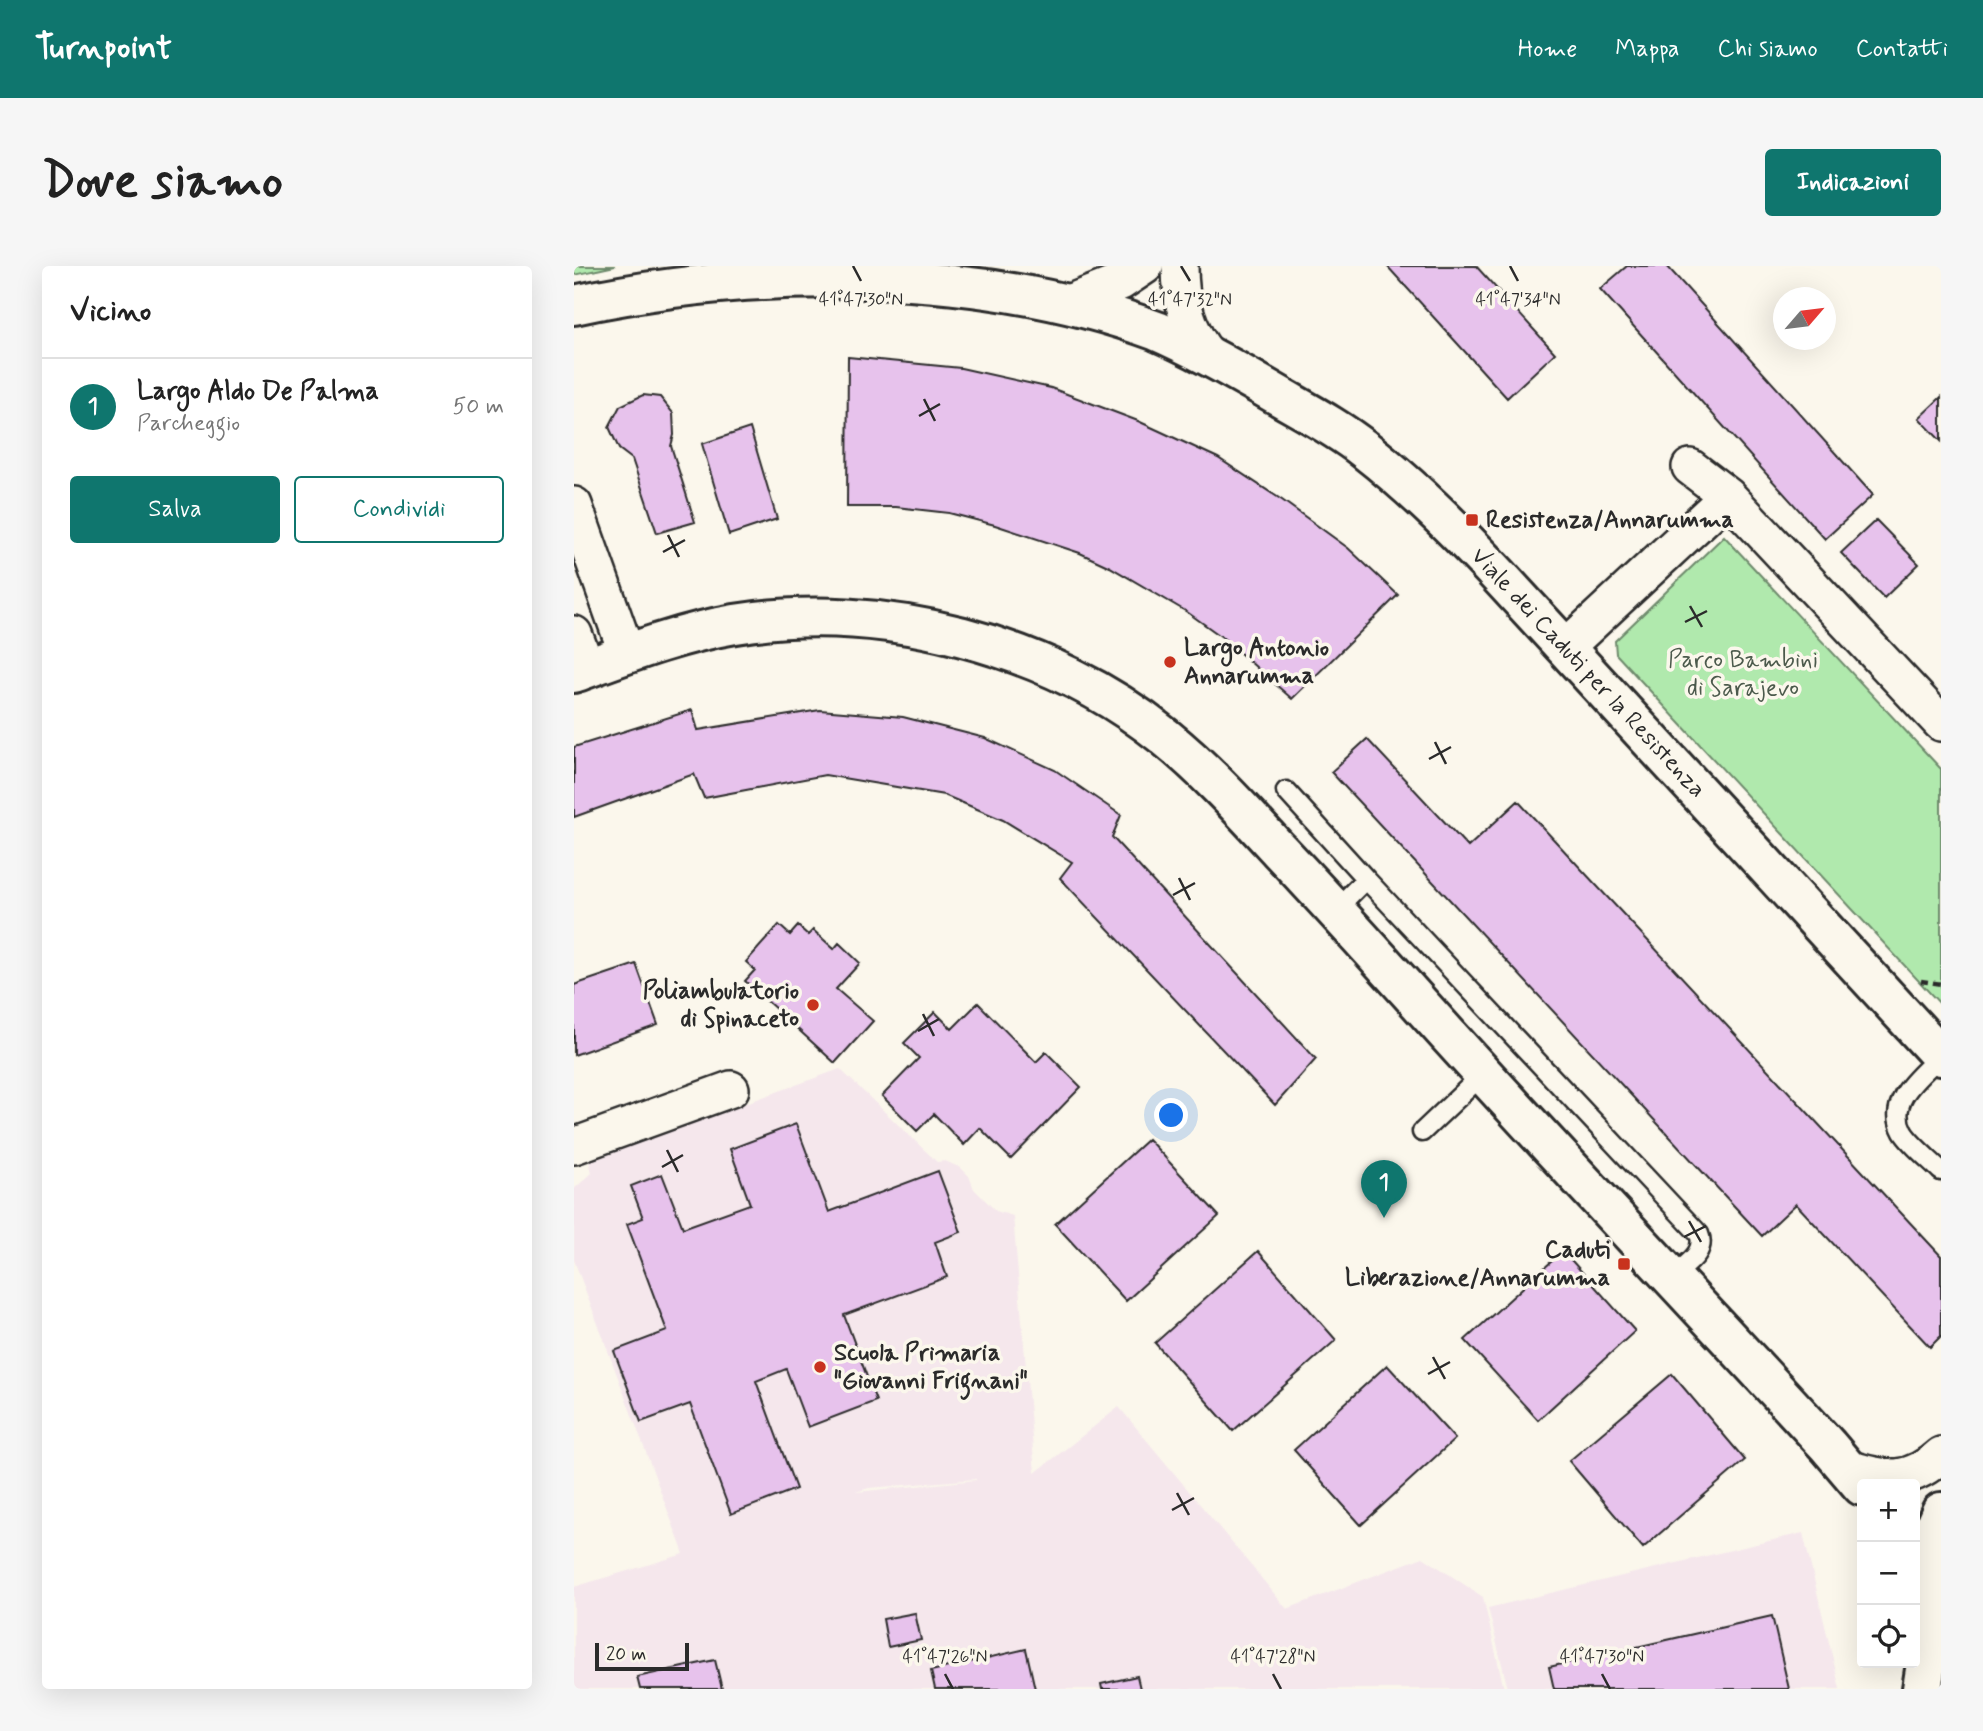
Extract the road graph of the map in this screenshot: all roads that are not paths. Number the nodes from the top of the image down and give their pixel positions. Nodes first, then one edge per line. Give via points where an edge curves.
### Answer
1 (1145, 266) edge
2 (1180, 266) edge
3 (1073, 301) junction
4 (574, 305) edge
5 (1210, 357) junction
6 (1690, 467) dead end
7 (1728, 496) junction
8 (574, 505) edge
9 (1565, 648) junction
10 (626, 654) junction
11 (578, 658) edge
12 (1941, 723) edge
13 (1286, 791) dead end
14 (1366, 879) junction
15 (1335, 910) junction
16 (1941, 1055) edge
17 (1483, 1074) junction
18 (731, 1089) dead end
19 (1422, 1132) dead end
20 (574, 1146) edge
21 (1941, 1171) edge
22 (1672, 1277) junction
23 (1941, 1455) edge
24 (1855, 1477) edge
25 (1941, 1512) edge
26 (1929, 1560) edge
27 (1922, 1689) edge

1 - 3 street via 1121,282
2 - 5 street via 1189,324
3 - 4 street, Viale dei Caduti per la Resistenza via 929,274 823,270 705,279
3 - 5 street, Viale dei Caduti per la Resistenza via 1157,331
5 - 9 street, Viale dei Caduti per la Resistenza via 1324,423 1384,465 1462,537
6 - 7 street
7 - 9 street
7 - 12 street
8 - 10 street
9 - 16 street, Viale dei Caduti per la Resistenza
10 - 11 street
10 - 15 street via 735,624 821,617 917,626 1016,654 1088,687 1162,735 1216,783
13 - 14 lane
14 - 15 lane
14 - 22 lane via 1699,1234 1700,1249
15 - 17 street
16 - 21 lane via 1905,1092 1898,1110 1903,1131
17 - 19 lane
17 - 22 street
18 - 20 street
22 - 24 street
23 - 24 street via 1898,1478
25 - 26 street via 1931,1535
26 - 27 street via 1933,1619

